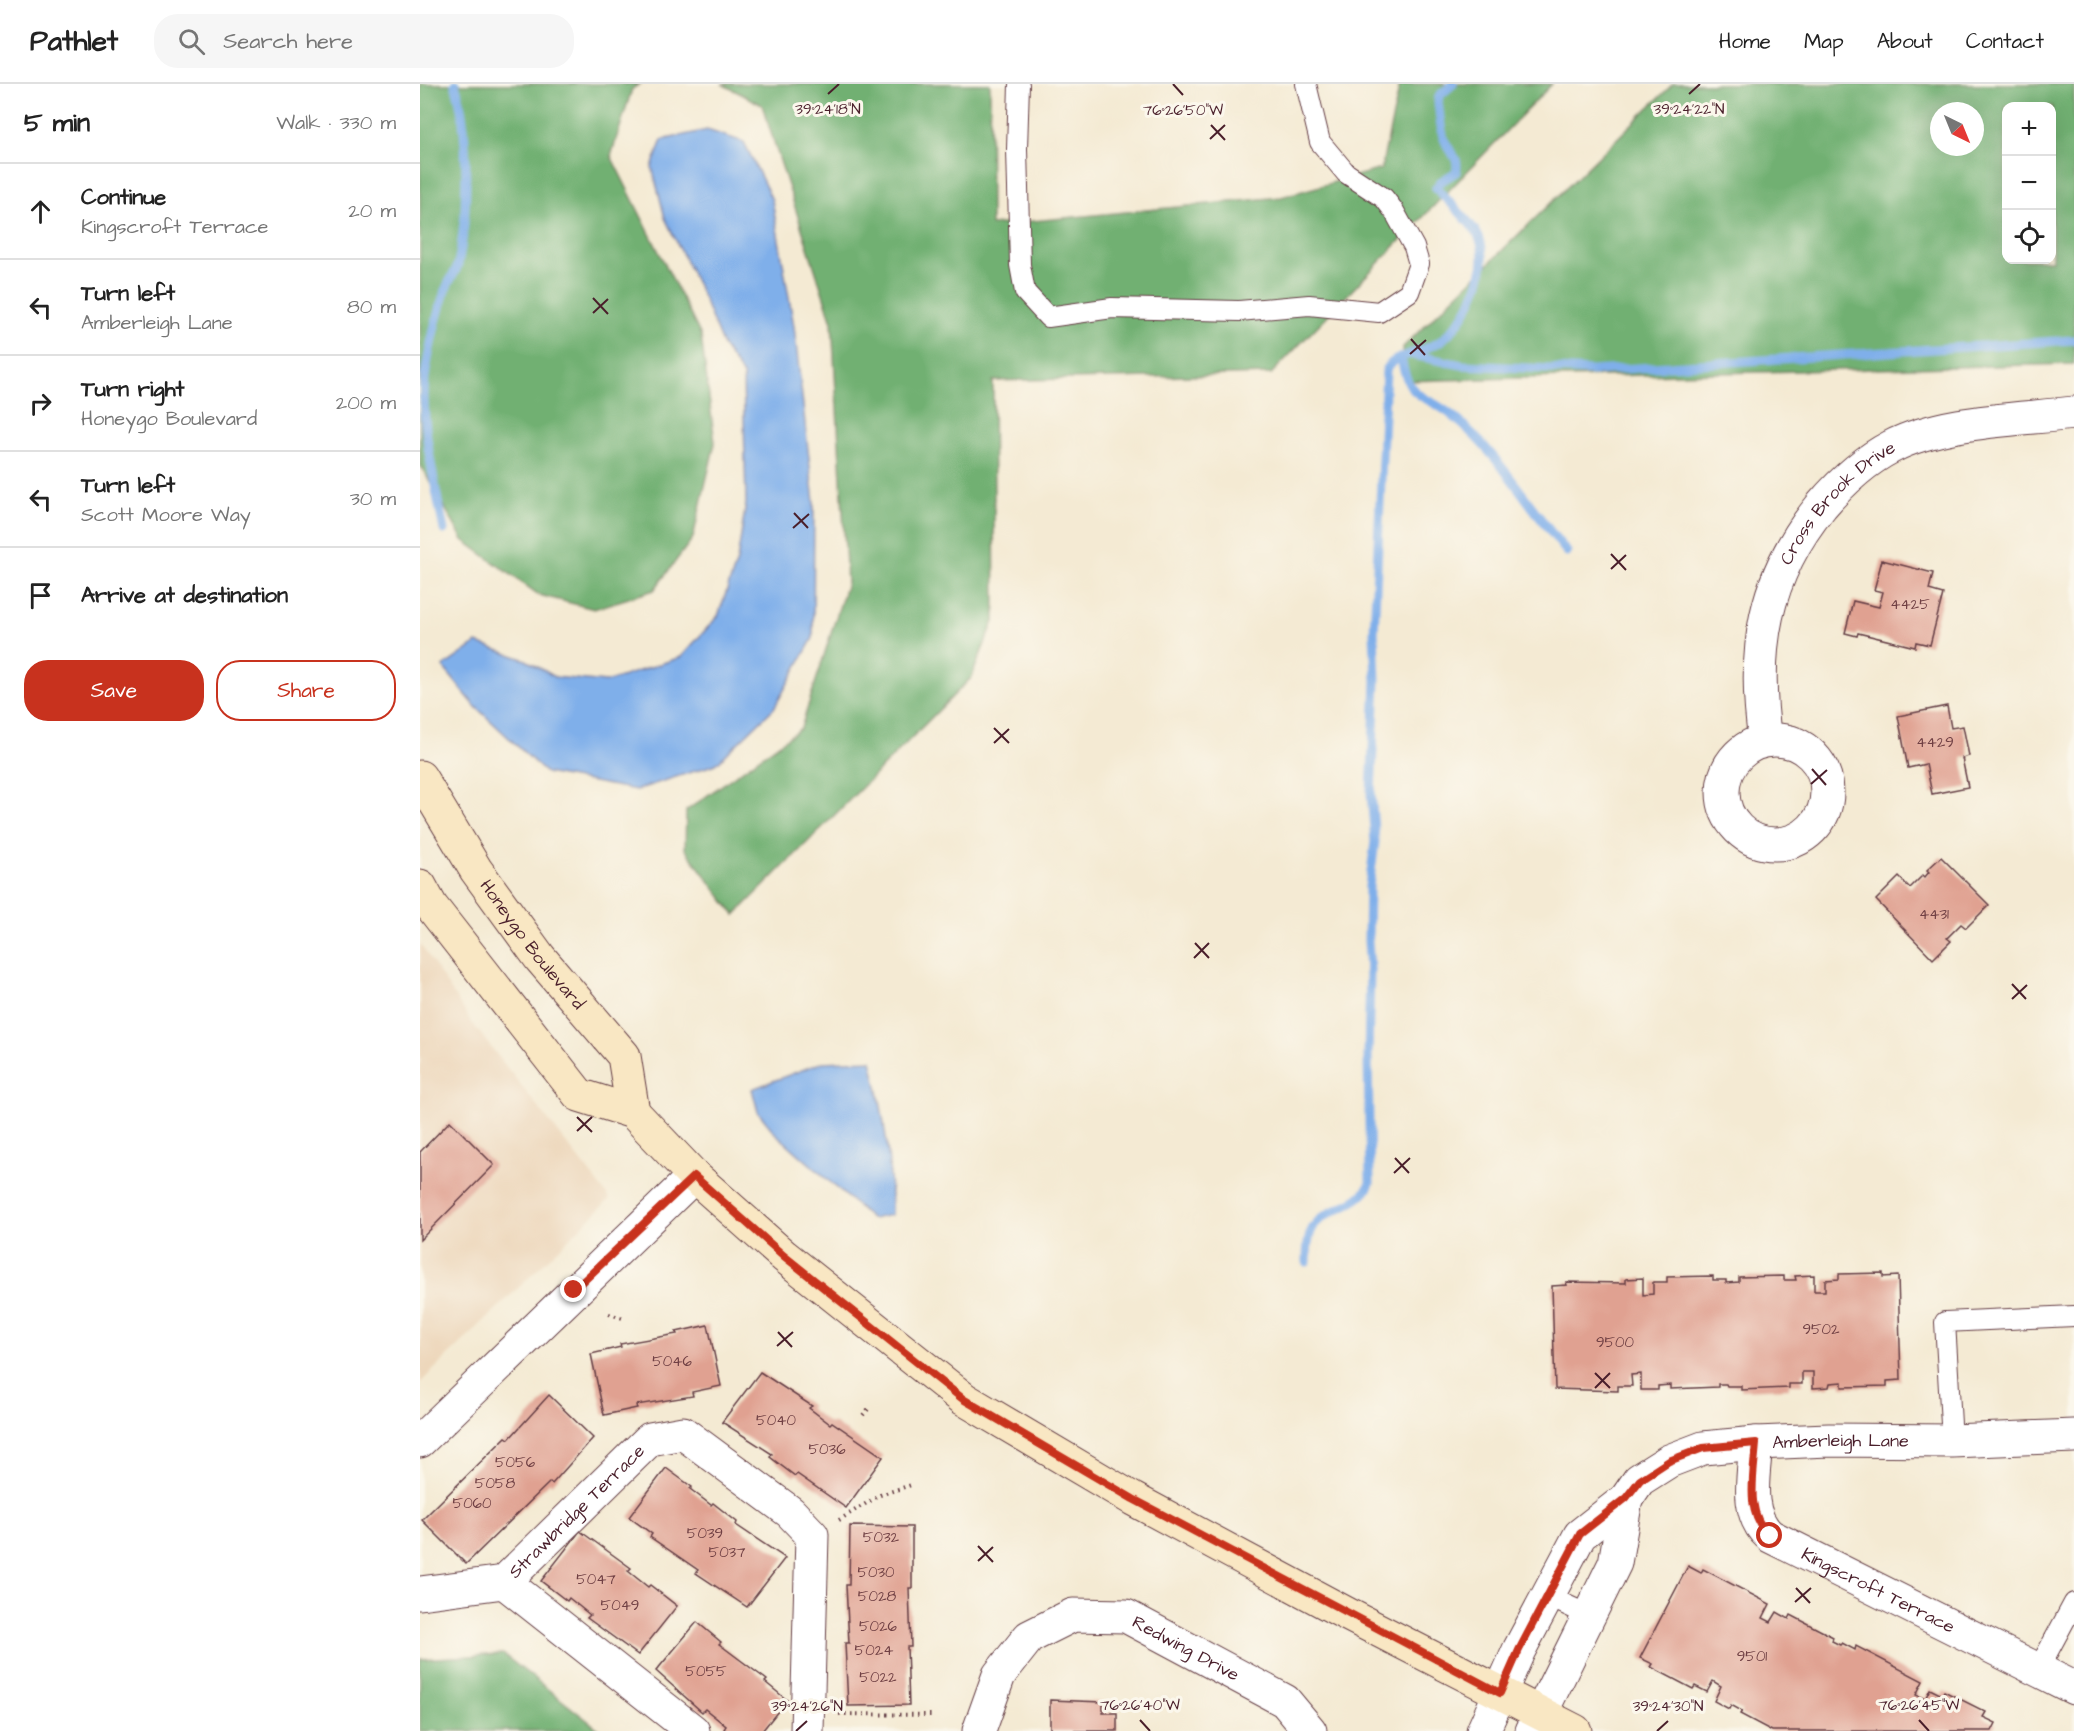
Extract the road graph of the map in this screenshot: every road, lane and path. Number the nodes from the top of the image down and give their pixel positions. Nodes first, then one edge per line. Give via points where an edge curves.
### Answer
1 (1019, 84) edge
2 (1306, 84) edge
3 (2074, 413) edge
4 (1765, 740) dead end
5 (420, 777) edge
6 (420, 886) edge
7 (633, 1112) junction
8 (694, 1176) junction
9 (609, 1314) dead end
10 (2074, 1316) edge
11 (623, 1318) dead end
12 (870, 1407) dead end
13 (863, 1415) dead end
14 (2074, 1436) edge
15 (420, 1441) edge
16 (1952, 1441) junction
17 (1756, 1443) junction
18 (911, 1485) dead end
19 (1626, 1498) junction
20 (833, 1523) dead end
21 (504, 1582) junction
22 (420, 1593) edge
23 (1547, 1596) junction
24 (2074, 1603) edge
25 (1588, 1615) junction
26 (2038, 1670) junction
27 (2074, 1688) edge
28 (1500, 1693) junction
29 (837, 1714) dead end
30 (935, 1715) dead end
31 (1537, 1722) edge
32 (1302, 1726) edge
33 (693, 1731) edge
34 (807, 1731) edge
35 (979, 1731) edge
36 (1483, 1731) edge
37 (1575, 1731) edge

1 - 2 lane via 1020,264 1025,292 1048,317 1112,308 1239,311 1309,306 1379,312 1409,292 1419,264 1414,247 1384,198 1346,172 1320,142
3 - 4 street, Cross Brook Drive via 1946,429 1892,446 1836,488 1804,526 1782,565 1766,607 1760,657
5 - 7 main road, Honeygo Boulevard via 476,870 534,949 624,1056
6 - 7 main road via 431,906 579,1095
7 - 8 main road
8 - 15 street
8 - 28 main road via 784,1256 963,1399 1133,1499
9 - 11 path
10 - 16 lane via 1946,1322
12 - 13 path
14 - 16 street, Amberleigh Lane
16 - 17 street, Amberleigh Lane
17 - 19 street, Amberleigh Lane via 1703,1448 1669,1461 1640,1480
17 - 26 street, Kingscroft Terrace via 1753,1508 1761,1528 1770,1536
18 - 20 path via 880,1495
19 - 23 street, Amberleigh Lane via 1580,1534
19 - 25 street via 1614,1563
21 - 22 street, Strawbridge Terrace
21 - 33 street, Strawbridge Terrace
21 - 34 street, Strawbridge Terrace via 650,1439 683,1433 790,1512 812,1535
23 - 25 lane
23 - 28 street, Amberleigh Lane
24 - 26 lane
25 - 31 street
26 - 27 street, Kingscroft Terrace
28 - 31 main road
28 - 36 street
29 - 30 path
31 - 37 main road
32 - 35 street, Redwing Drive via 1285,1701 1125,1616 1073,1615 1029,1637 999,1675

